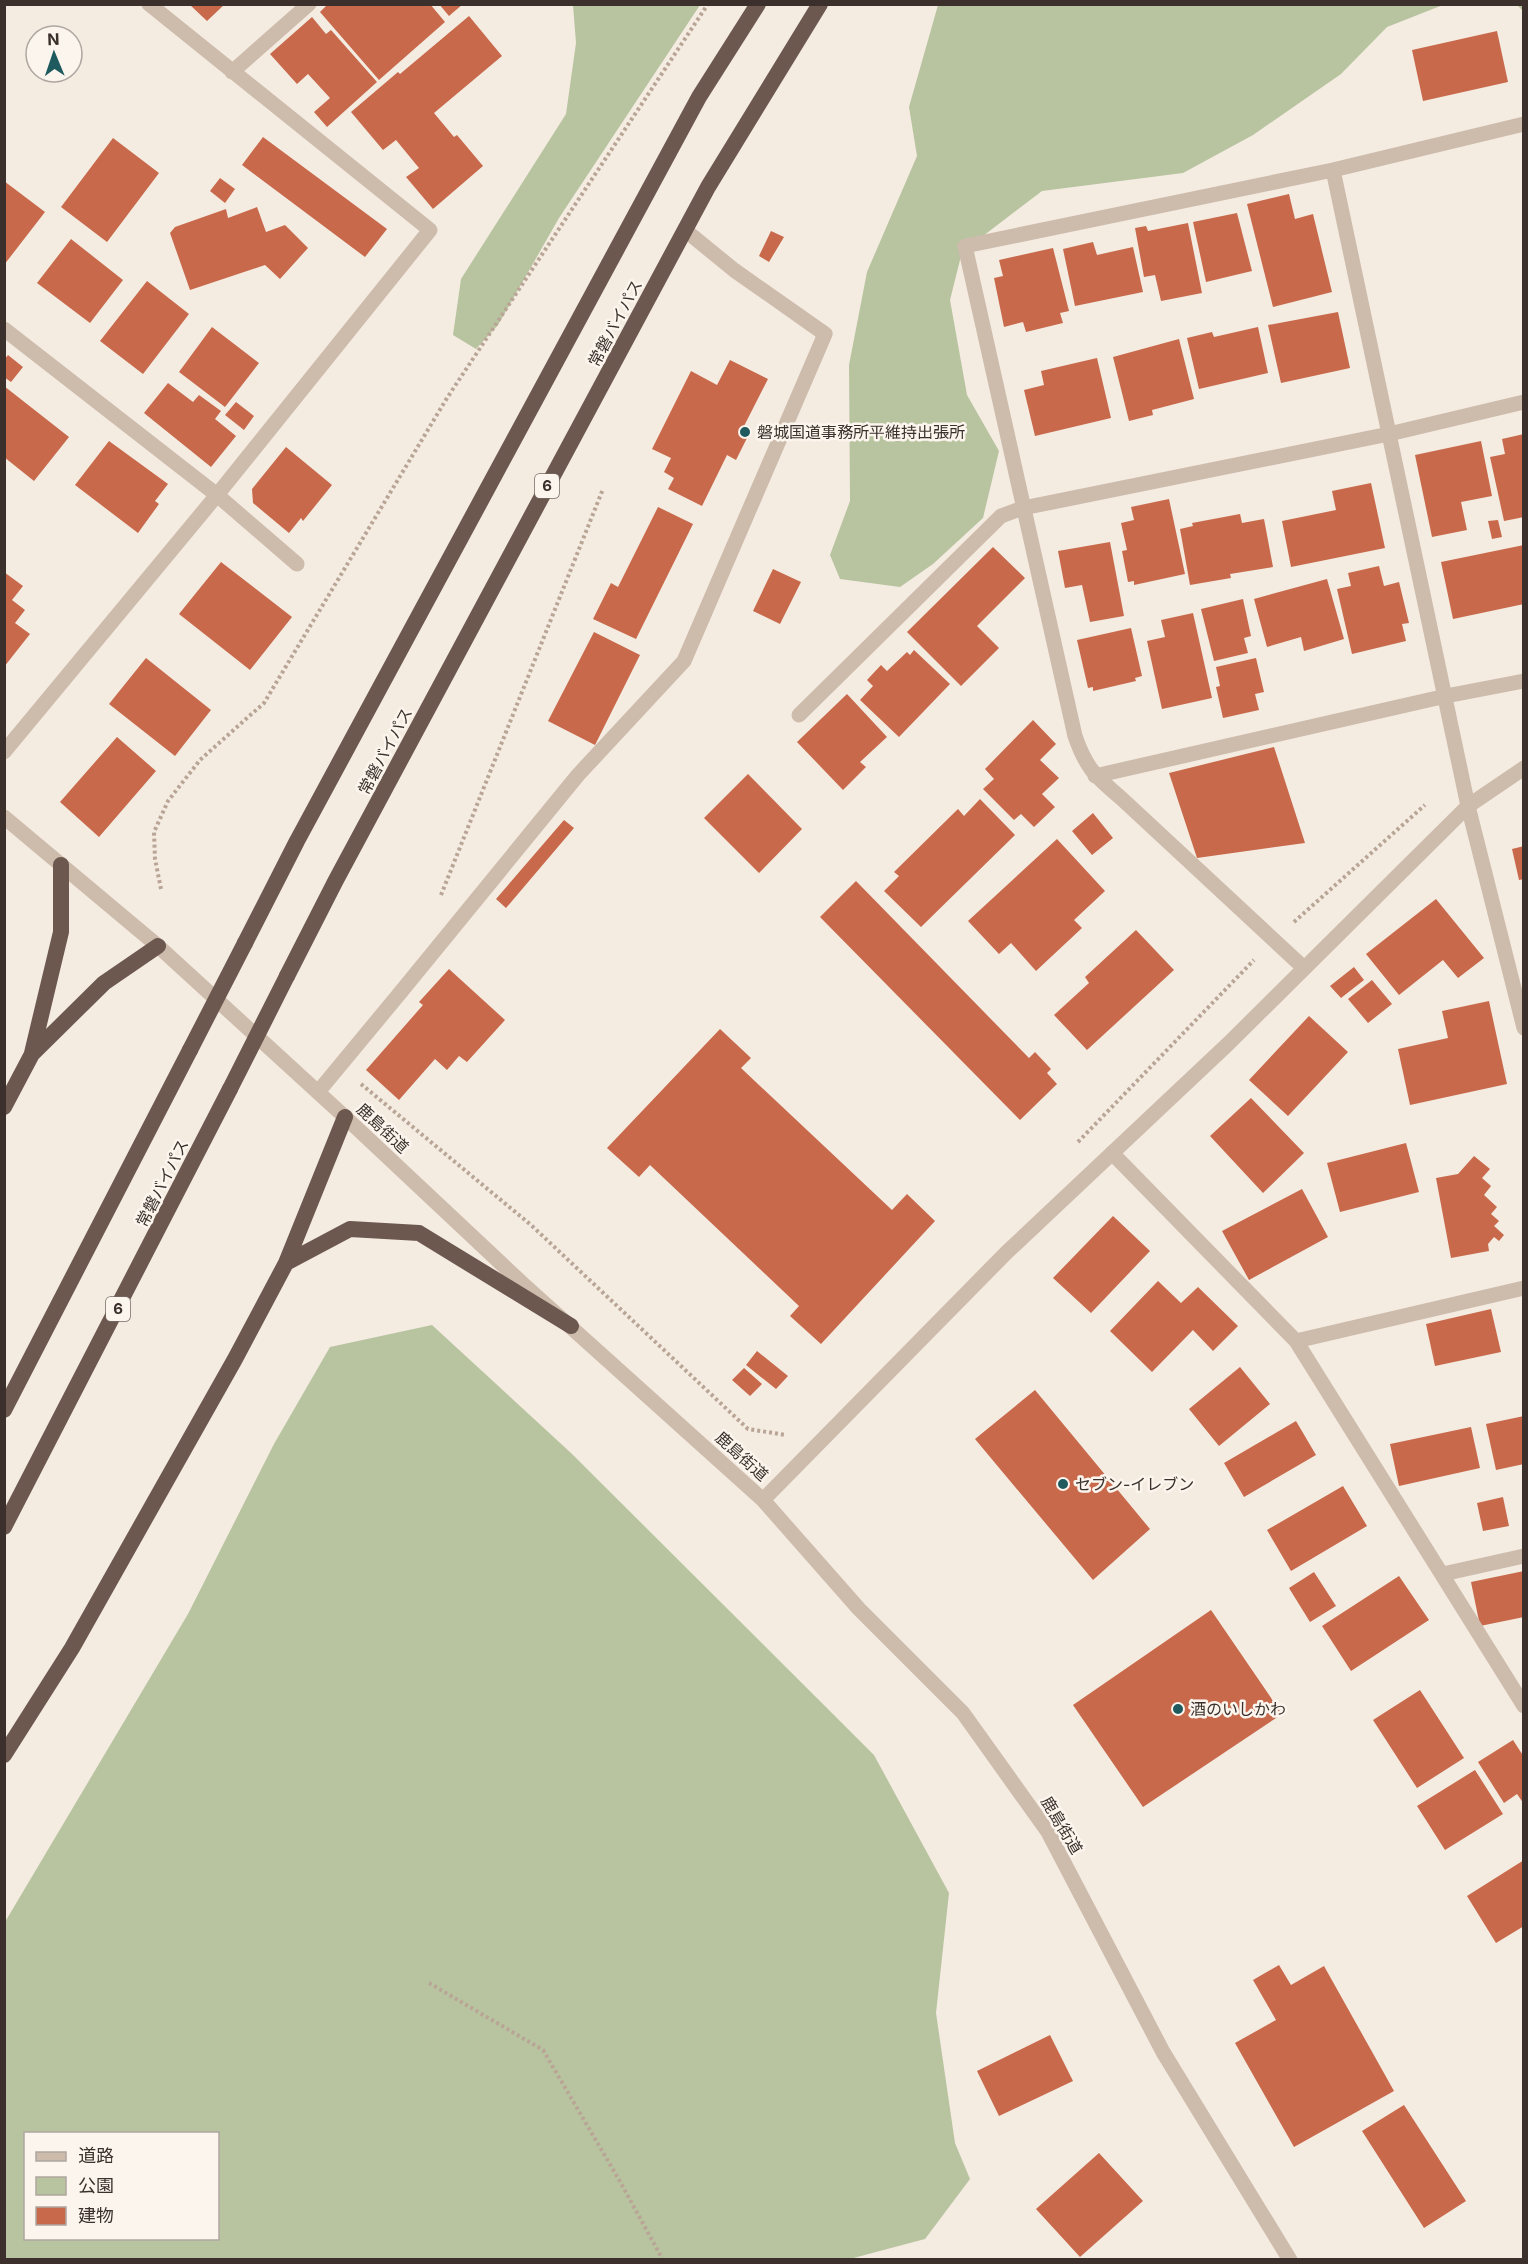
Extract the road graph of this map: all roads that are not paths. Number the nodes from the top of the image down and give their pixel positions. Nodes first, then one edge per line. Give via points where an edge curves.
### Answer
1 (148, 4) edge
2 (309, 4) edge
3 (758, 4) edge
4 (820, 4) edge
5 (232, 72) junction
6 (1524, 124) edge
7 (1333, 170) junction
8 (685, 230) junction
9 (4, 329) edge
10 (1524, 402) edge
11 (1389, 434) junction
12 (217, 495) junction
13 (1023, 508) junction
14 (297, 564) dead end
15 (1524, 681) edge
16 (1446, 696) junction
17 (799, 715) dead end
18 (4, 752) edge
19 (1524, 768) edge
20 (1095, 776) junction
21 (1468, 806) junction
22 (4, 817) edge
23 (61, 865) junction
24 (158, 946) junction
25 (1304, 968) junction
26 (1520, 1001) edge
27 (1524, 1028) edge
28 (32, 1054) junction
29 (318, 1092) junction
30 (4, 1107) edge
31 (345, 1117) junction
32 (1112, 1154) junction
33 (286, 1263) junction
34 (1524, 1288) edge
35 (571, 1326) junction
36 (1296, 1341) junction
37 (4, 1410) edge
38 (763, 1500) junction
39 (4, 1527) edge
40 (1524, 1556) edge
41 (1443, 1574) junction
42 (1524, 1706) edge
43 (4, 1755) edge
44 (1290, 2259) edge

1 - 5 street
2 - 5 street
3 - 37 highway, 常磐バイパス, bridge via 699,97 297,842
4 - 8 highway, 常磐バイパス / 6
5 - 12 street via 430,230
6 - 7 street
7 - 11 street
7 - 13 street via 965,246
8 - 29 street via 825,334 684,661 578,775
8 - 39 highway, 常磐バイパス / 6, bridge via 342,869
9 - 12 street
10 - 11 street
11 - 13 street
11 - 16 street
12 - 14 street
12 - 18 street
13 - 17 street via 1001,516
13 - 20 street via 1075,736 1083,760
15 - 16 street
16 - 20 street
16 - 21 street
19 - 21 street
20 - 25 street
21 - 25 street
21 - 26 street
22 - 23 street, 鹿島街道
23 - 24 street, 鹿島街道
23 - 28 highway via 61,932
24 - 28 highway via 104,983
24 - 29 street, 鹿島街道
25 - 32 street
26 - 27 street
28 - 30 highway
29 - 31 street, 鹿島街道
31 - 33 highway
31 - 35 street, 鹿島街道
32 - 36 street
32 - 38 street via 1006,1253
33 - 35 highway via 350,1229 418,1233
33 - 43 highway via 72,1648
34 - 36 street
35 - 38 street, 鹿島街道
36 - 41 street
38 - 44 street, 鹿島街道 via 859,1609 963,1713 1048,1832 1163,2052
40 - 41 street
41 - 42 street

